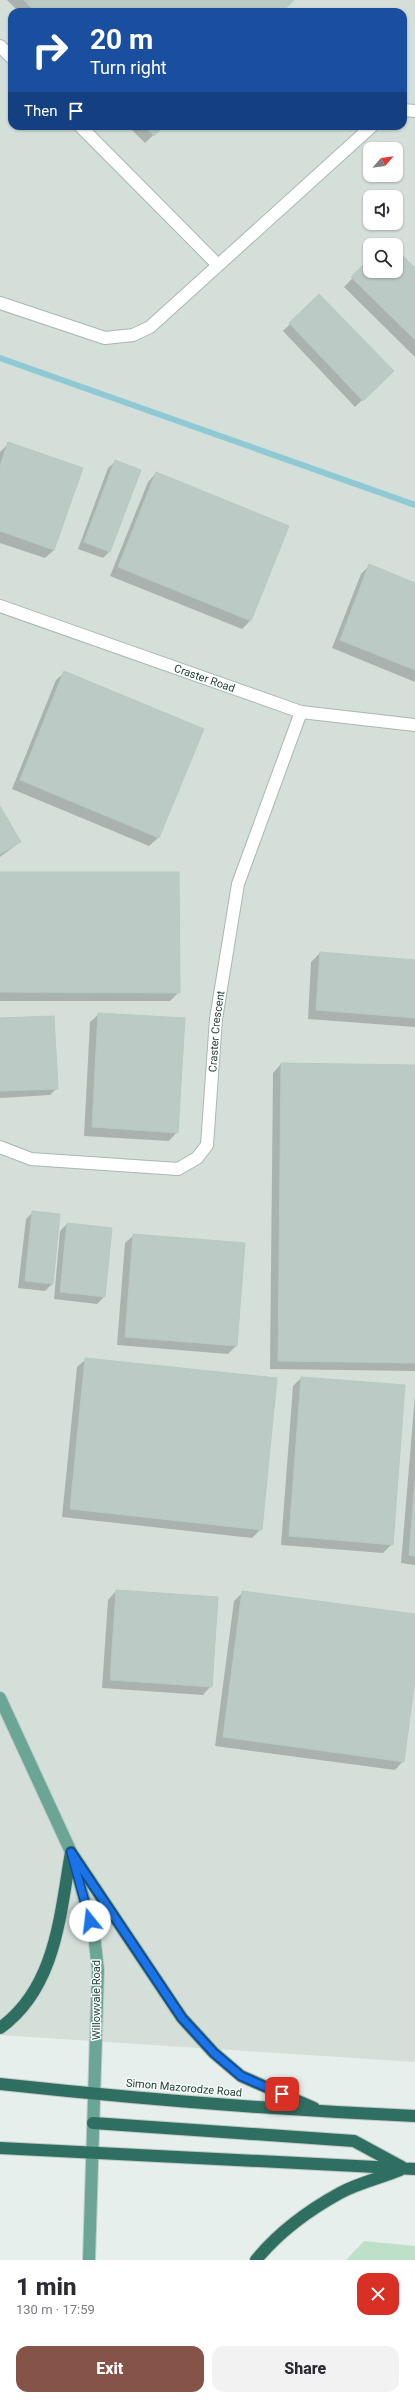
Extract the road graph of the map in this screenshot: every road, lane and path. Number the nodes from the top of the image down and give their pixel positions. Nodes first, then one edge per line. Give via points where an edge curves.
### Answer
1 (0, 46) edge
2 (8, 54) edge
3 (84, 130) edge
4 (368, 130) edge
5 (217, 264) junction
6 (0, 302) edge
7 (0, 606) edge
8 (301, 712) junction
9 (415, 725) edge
10 (0, 1147) edge
11 (0, 1698) edge
12 (71, 1852) junction
13 (0, 2028) edge
14 (0, 2084) edge
15 (94, 2094) junction
16 (323, 2112) junction
17 (415, 2116) edge
18 (93, 2123) junction
19 (0, 2148) edge
20 (92, 2154) junction
21 (410, 2169) edge
22 (89, 2260) edge
23 (256, 2260) edge

1 - 2 street
3 - 5 street
4 - 5 street
5 - 6 street via 150,326 133,335 104,338
7 - 8 street, Craster Road
8 - 9 street, Craster Road
8 - 10 street, Craster Crescent via 238,884 216,1019 207,1145 197,1158 178,1169 32,1159
11 - 12 main road, Willowvale Road
12 - 13 highway via 55,1941 43,1976 25,2005
12 - 15 main road, Willowvale Road via 94,1934 98,1970
12 - 16 highway via 182,2018 214,2053 241,2076
14 - 15 highway, Simon Mazorodze Road
15 - 16 highway, Simon Mazorodze Road
15 - 18 main road, Willowvale Road
16 - 17 highway, Simon Mazorodze Road
18 - 20 main road, Willowvale Road
18 - 21 highway via 354,2141
19 - 20 highway
20 - 21 highway
20 - 22 main road, Willowvale Road
21 - 23 highway via 340,2193 305,2216 268,2246

